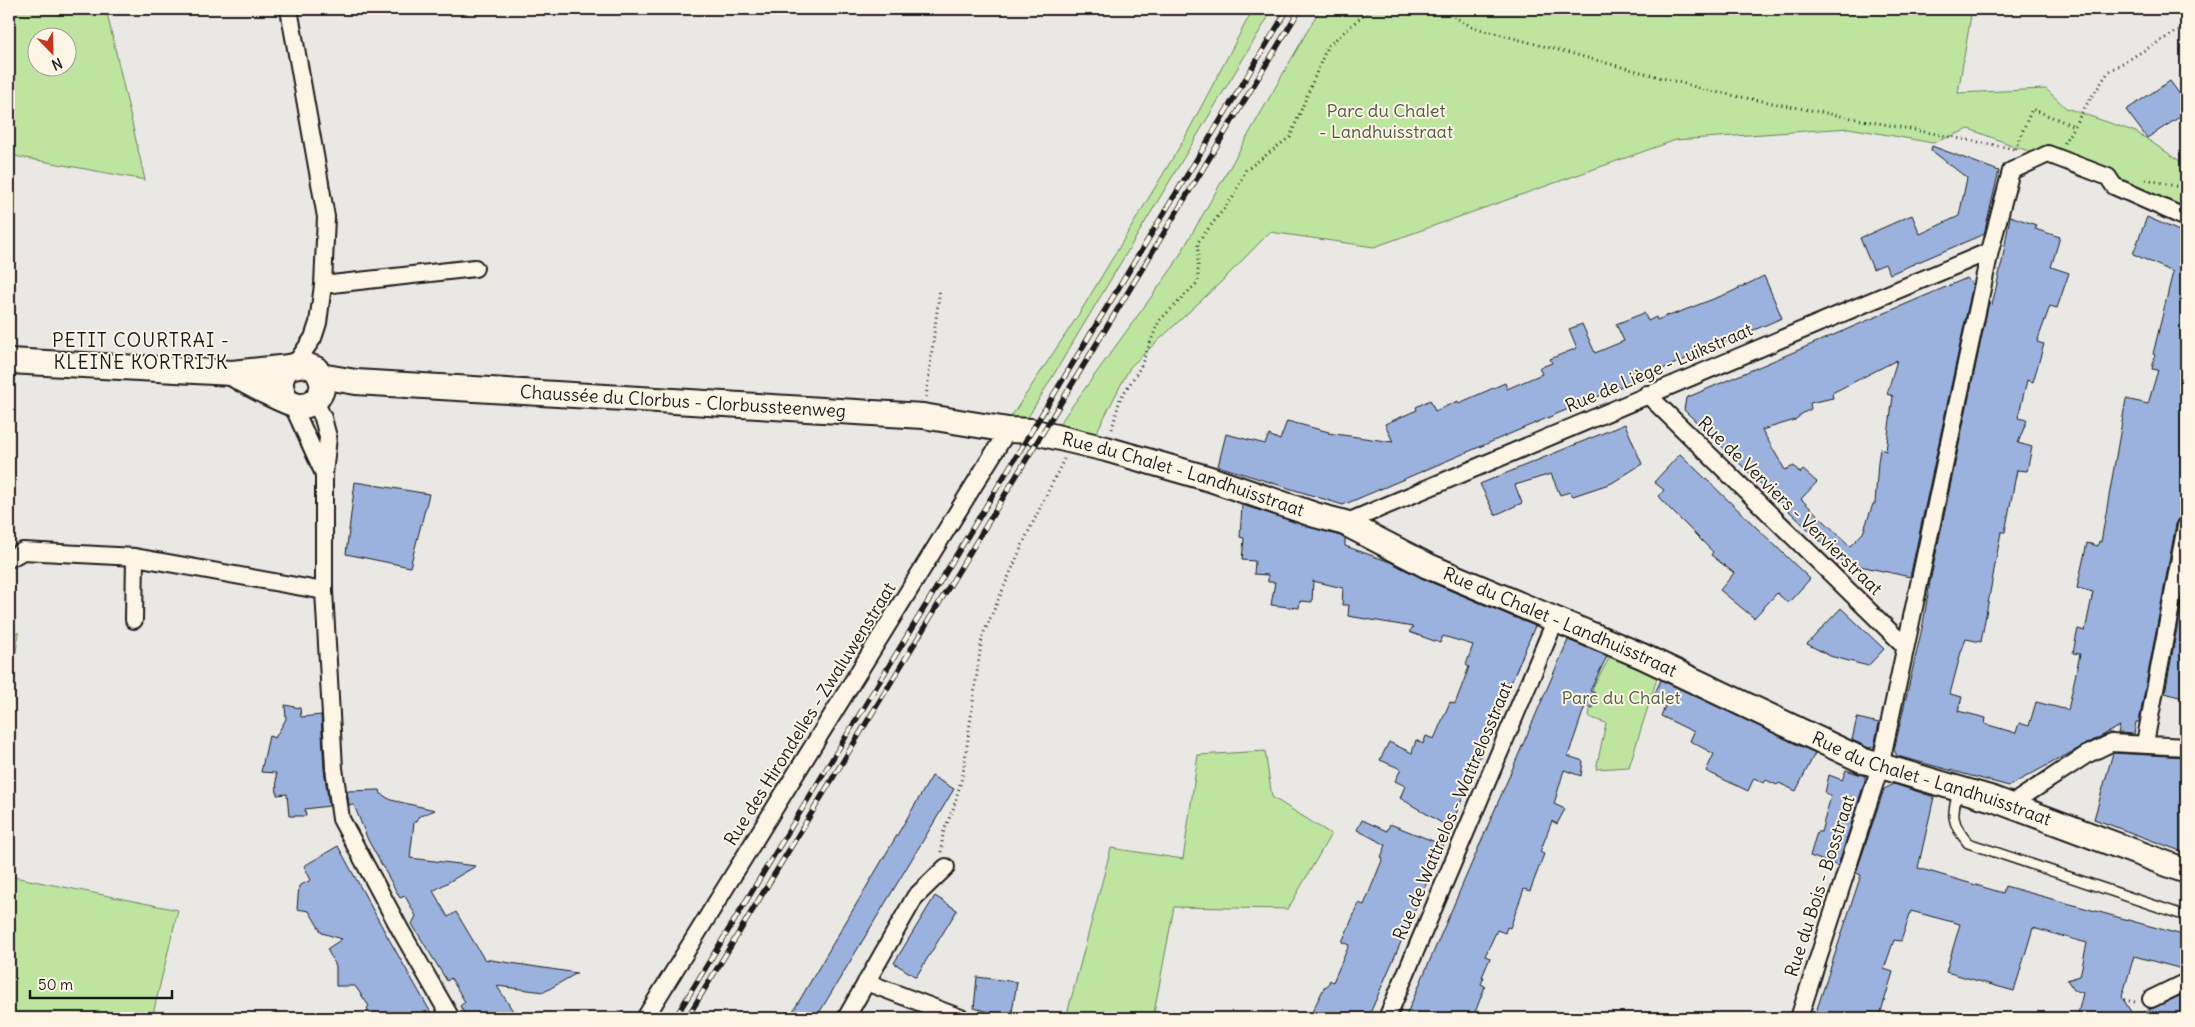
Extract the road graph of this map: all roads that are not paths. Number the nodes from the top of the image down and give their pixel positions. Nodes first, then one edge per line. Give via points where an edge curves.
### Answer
1 (289, 9) edge
2 (2186, 218) edge
3 (1990, 250) junction
4 (475, 268) dead end
5 (323, 285) junction
6 (9, 360) edge
7 (232, 373) junction
8 (304, 384) junction
9 (1648, 394) junction
10 (1008, 430) junction
11 (324, 474) junction
12 (1345, 523) junction
13 (2186, 526) edge
14 (136, 557) junction
15 (9, 559) edge
16 (324, 591) junction
17 (1556, 619) junction
18 (134, 620) dead end
19 (1905, 646) junction
20 (2144, 743) junction
21 (2186, 747) edge
22 (1880, 767) junction
23 (1959, 789) junction
24 (2010, 805) junction
25 (946, 867) road end
26 (2186, 871) edge
27 (2186, 916) edge
28 (866, 982) junction
29 (2186, 982) edge
30 (2143, 1000) road end
31 (451, 1018) edge
32 (645, 1018) edge
33 (846, 1018) edge
34 (961, 1018) edge
35 (1387, 1018) edge
36 (1799, 1018) edge

1 - 5 street via 326,217
2 - 3 street, Rue du Bois - Bosstraat via 2114,186 2108,177 2048,154 2011,171
3 - 9 street, Rue de Liège - Luikstraat
3 - 19 street, Rue du Bois - Bosstraat
4 - 5 street
5 - 8 street
6 - 7 street, Chaussée du Clorbus - Clorbussteenweg
7 - 8 street, Chaussée du Clorbus - Clorbussteenweg
7 - 8 street, Chaussée du Clorbus - Clorbussteenweg via 257,388
8 - 10 street, Chaussée du Clorbus - Clorbussteenweg via 356,382 923,416
8 - 11 street
8 - 11 street via 323,418 328,437
9 - 12 street, Rue de Liège - Luikstraat
9 - 19 street, Rue de Verviers - Vervierstraat
10 - 12 street, Rue du Chalet - Landhuisstraat via 1031,431 1106,449
10 - 32 street, Rue des Hirondelles - Zwaluwenstraat
11 - 16 street
12 - 17 street, Rue du Chalet - Landhuisstraat via 1428,566
13 - 20 street
14 - 15 street via 23,552
14 - 16 street
14 - 18 street
16 - 31 street via 334,768 341,819
17 - 22 street, Rue du Chalet - Landhuisstraat
17 - 35 street, Rue de Wattrelos - Wattrelosstraat
19 - 22 street, Rue du Bois - Bosstraat
20 - 21 street
20 - 24 street via 2111,743 2086,755
22 - 23 street, Rue du Chalet - Landhuisstraat
22 - 36 street, Rue du Bois - Bosstraat
23 - 24 street, Rue du Chalet - Landhuisstraat
23 - 27 lane via 1954,804 1955,827 1968,843
24 - 26 street, Rue du Chalet - Landhuisstraat
25 - 28 street via 915,897
28 - 33 street
28 - 34 street
29 - 30 street

